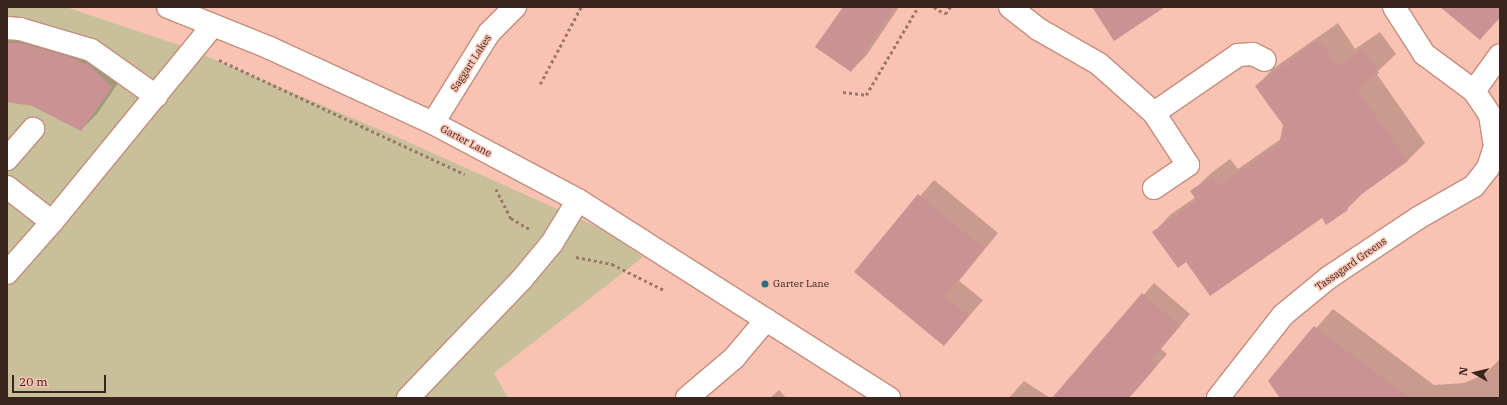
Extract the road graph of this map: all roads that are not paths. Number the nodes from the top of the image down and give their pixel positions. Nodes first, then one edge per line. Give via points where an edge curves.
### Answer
1 (168, 7) edge
2 (515, 7) edge
3 (1010, 7) edge
4 (1394, 7) edge
5 (213, 25) junction
6 (7, 28) edge
7 (1500, 56) edge
8 (1265, 60) dead end
9 (1474, 91) junction
10 (156, 96) junction
11 (1154, 112) junction
12 (433, 123) junction
13 (33, 129) dead end
14 (1498, 147) edge
15 (7, 159) edge
16 (7, 187) edge
17 (1154, 188) dead end
18 (578, 200) junction
19 (52, 222) junction
20 (7, 273) edge
21 (766, 320) junction
22 (408, 398) edge
23 (687, 398) edge
24 (889, 398) edge
25 (1218, 398) edge

1 - 5 street, Garter Lane
2 - 12 street, Saggart Lakes via 489,33
3 - 11 street via 1038,29 1098,64
4 - 9 street, Tassagard Greens via 1424,54
5 - 10 street
5 - 12 street, Garter Lane via 270,48
6 - 10 street via 20,29 91,50
7 - 9 street
8 - 11 street via 1253,54 1238,55
9 - 14 street, Tassagard Greens via 1490,115
10 - 19 street
11 - 17 street via 1188,165
12 - 18 street, Garter Lane
13 - 15 street
14 - 25 street, Tassagard Greens via 1488,168 1474,186 1418,218 1328,278 1283,315
16 - 19 street
18 - 21 street, Garter Lane
18 - 22 street via 552,243 522,278
19 - 20 street
21 - 23 street via 734,358
21 - 24 street, Garter Lane

